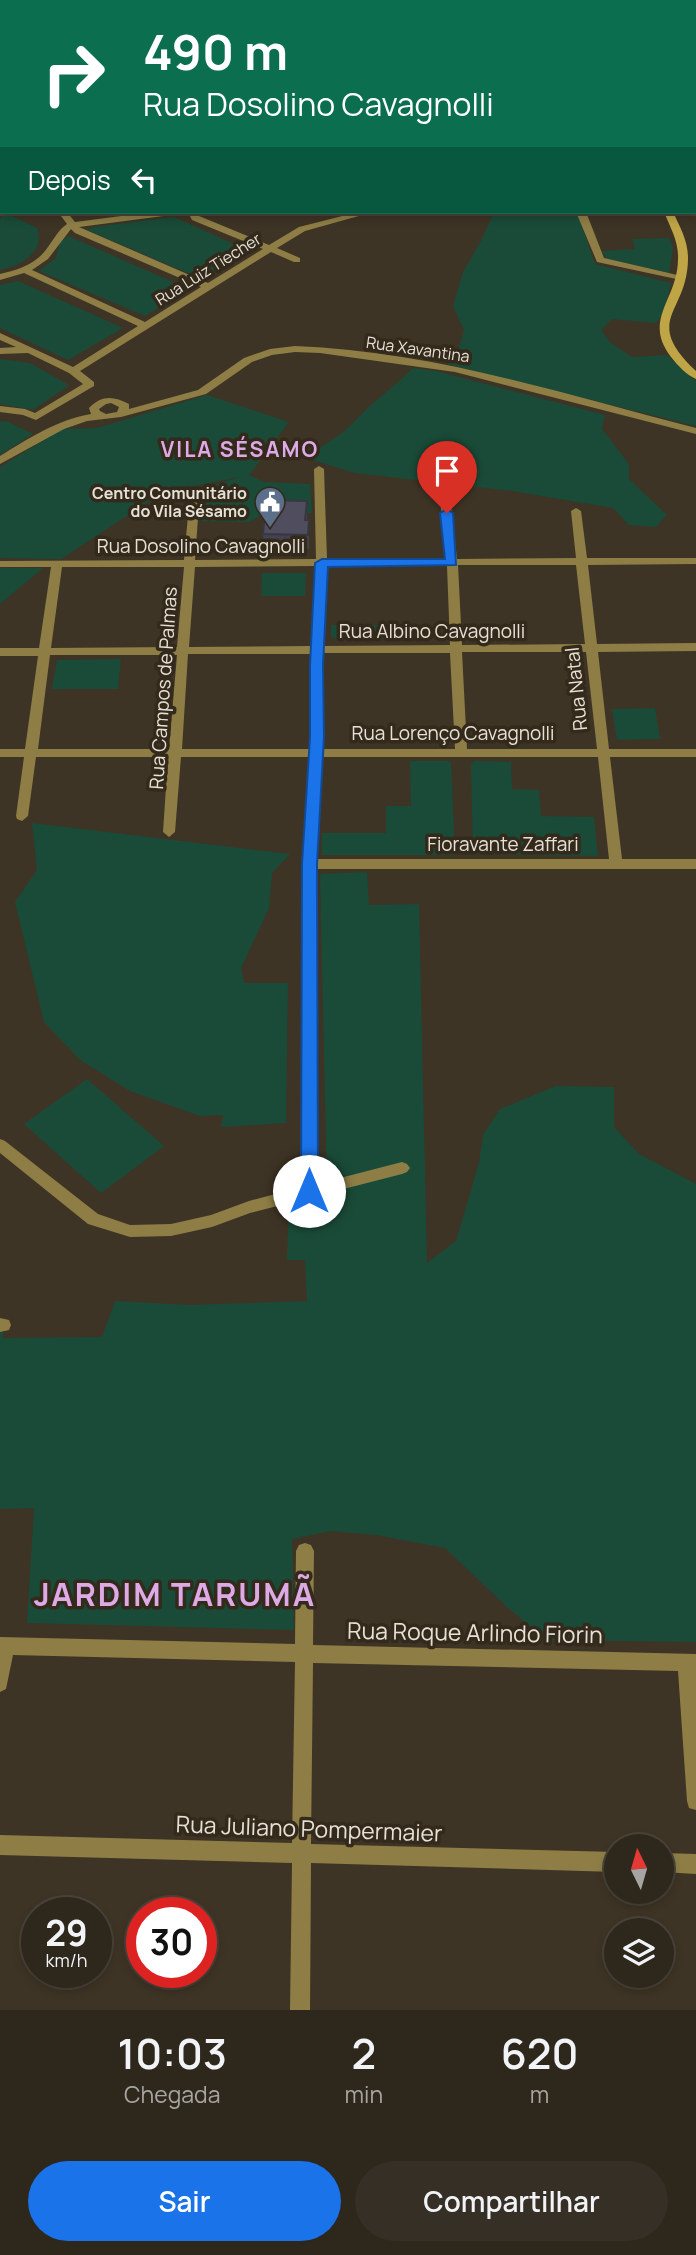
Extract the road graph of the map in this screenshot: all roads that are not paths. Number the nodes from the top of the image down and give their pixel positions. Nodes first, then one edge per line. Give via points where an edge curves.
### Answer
1 (63, 214) edge
2 (156, 214) edge
3 (193, 214) edge
4 (345, 214) edge
5 (358, 214) edge
6 (582, 214) edge
7 (669, 214) edge
8 (353, 215) junction
9 (71, 225) junction
10 (269, 249) junction
11 (297, 260) dead end
12 (24, 270) junction
13 (0, 277) edge
14 (681, 277) junction
15 (208, 286) junction
16 (147, 327) junction
17 (0, 336) edge
18 (29, 350) junction
19 (0, 351) edge
20 (73, 371) junction
21 (696, 376) edge
22 (0, 409) edge
23 (121, 409) junction
24 (98, 412) junction
25 (696, 431) edge
26 (0, 461) edge
27 (319, 469) dead end
28 (444, 489) dead end
29 (194, 504) dead end
30 (576, 511) dead end
31 (581, 561) junction
32 (696, 561) edge
33 (189, 562) junction
34 (452, 562) junction
35 (322, 563) junction
36 (0, 564) edge
37 (57, 564) junction
38 (696, 647) edge
39 (591, 648) junction
40 (185, 649) junction
41 (317, 649) junction
42 (455, 649) junction
43 (45, 651) junction
44 (0, 652) edge
45 (602, 751) junction
46 (461, 752) junction
47 (696, 752) edge
48 (0, 753) edge
49 (30, 753) junction
50 (176, 753) junction
51 (316, 753) junction
52 (22, 816) dead end
53 (169, 832) dead end
54 (616, 863) junction
55 (309, 864) junction
56 (696, 864) edge
57 (0, 1145) edge
58 (402, 1168) dead end
59 (309, 1191) junction
60 (305, 1551) dead end
61 (2, 1646) edge
62 (304, 1653) junction
63 (691, 1662) edge
64 (0, 1683) edge
65 (696, 1801) edge
66 (0, 1845) edge
67 (302, 1853) junction
68 (604, 1862) edge
69 (674, 1863) edge
70 (696, 1864) edge
71 (300, 2010) edge

1 - 9 street
2 - 9 street
3 - 10 street
4 - 8 street
5 - 8 street, Rua Luiz Tiecher
6 - 14 street via 600,260
7 - 14 main road via 682,245
8 - 10 street, Rua Luiz Tiecher via 302,229
9 - 12 street via 59,233 38,263
9 - 15 street
10 - 11 street
10 - 15 street, Rua Luiz Tiecher
12 - 13 street
12 - 16 street
14 - 21 main road via 666,312 664,342
15 - 16 street, Rua Luiz Tiecher
16 - 20 street, Rua Luiz Tiecher
17 - 18 street
18 - 19 street
18 - 20 street
20 - 22 street via 90,384 36,417
23 - 24 street via 109,418
23 - 24 street via 108,401
23 - 25 street, Rua Xavantina via 172,402 202,392 248,360 270,352 315,349 485,376
24 - 26 street via 54,427
27 - 35 street
28 - 34 street
29 - 33 street, Rua Campos de Palmas
30 - 31 street, Rua Natal
31 - 32 street, Rua Dosolino Cavagnolli
31 - 34 street, Rua Dosolino Cavagnolli
31 - 39 street, Rua Natal
33 - 35 street, Rua Dosolino Cavagnolli
33 - 37 street, Rua Dosolino Cavagnolli
33 - 40 street, Rua Campos de Palmas
34 - 35 street, Rua Dosolino Cavagnolli
34 - 42 street
35 - 41 street
36 - 37 street, Rua Dosolino Cavagnolli
37 - 43 street
38 - 39 street, Rua Albino Cavagnolli
39 - 42 street, Rua Albino Cavagnolli
39 - 45 street, Rua Natal
40 - 41 street, Rua Albino Cavagnolli
40 - 43 street, Rua Albino Cavagnolli
40 - 50 street, Rua Campos de Palmas
41 - 42 street, Rua Albino Cavagnolli
41 - 51 street
42 - 46 street
43 - 44 street, Rua Albino Cavagnolli
43 - 49 street
45 - 46 street, Rua Lorenço Cavagnolli
45 - 47 street, Rua Lorenço Cavagnolli
45 - 54 street, Rua Natal
46 - 51 street, Rua Lorenço Cavagnolli
48 - 49 street, Rua Lorenço Cavagnolli
49 - 50 street, Rua Lorenço Cavagnolli
49 - 52 street
50 - 51 street, Rua Lorenço Cavagnolli
50 - 53 street, Rua Campos de Palmas
51 - 55 street
54 - 55 street, Fioravante Zaffari
54 - 56 street, Fioravante Zaffari
55 - 59 street
57 - 59 street via 93,1219 131,1231 172,1230 212,1222
58 - 59 street
60 - 62 street
61 - 62 street, Rua Roque Arlindo Fiorin
61 - 64 street
62 - 63 street, Rua Roque Arlindo Fiorin
62 - 67 street
63 - 65 street
66 - 67 street, Rua Juliano Pompermaier
67 - 68 street, Rua Juliano Pompermaier
67 - 71 street
69 - 70 street

